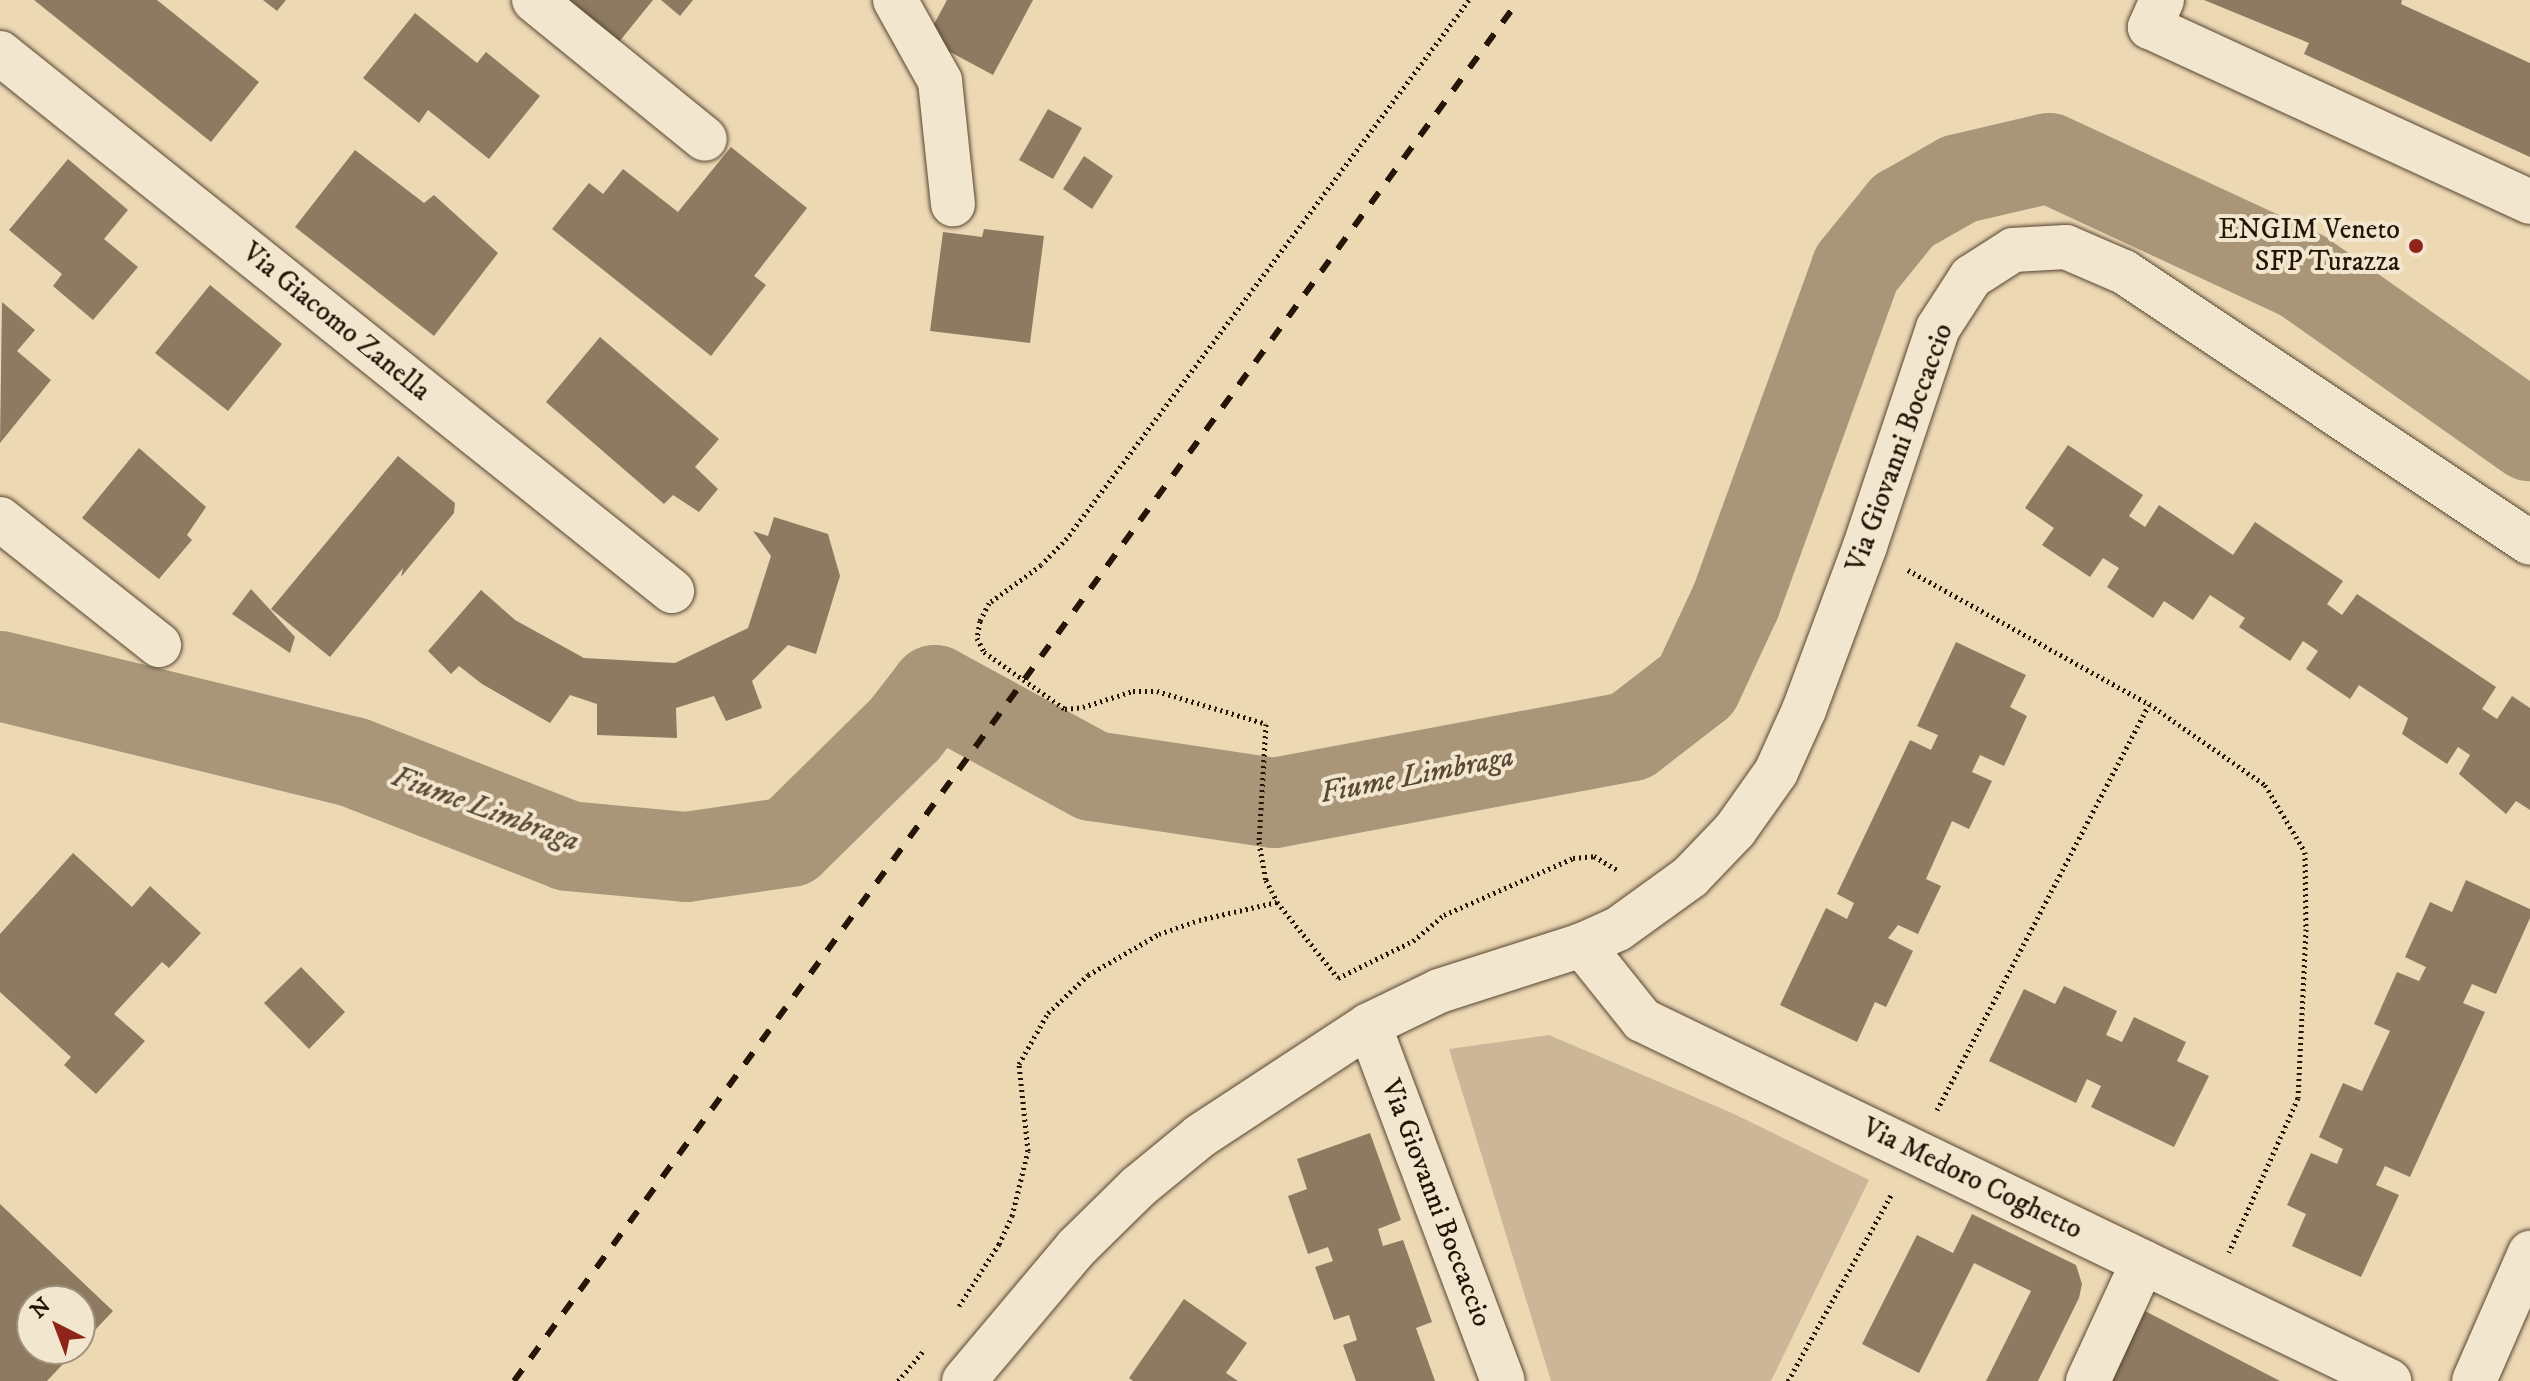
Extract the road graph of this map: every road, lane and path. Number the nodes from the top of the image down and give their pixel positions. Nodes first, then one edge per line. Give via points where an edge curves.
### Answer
1 (534, 0) edge
2 (895, 0) edge
3 (1469, 0) edge
4 (2162, 0) edge
5 (0, 53) edge
6 (705, 139) dead end
7 (2530, 202) edge
8 (953, 204) dead end
9 (0, 519) edge
10 (2530, 543) edge
11 (1865, 546) junction
12 (672, 591) dead end
13 (159, 645) dead end
14 (2149, 704) junction
15 (1627, 879) dead end
16 (1277, 902) junction
17 (1582, 945) junction
18 (1369, 1025) junction
19 (1915, 1151) junction
20 (2530, 1253) edge
21 (2143, 1262) junction
22 (2210, 1294) junction
23 (951, 1316) dead end
24 (924, 1349) dead end
25 (898, 1381) edge
26 (964, 1381) edge
27 (1503, 1381) edge
28 (1788, 1381) edge
29 (2088, 1381) edge
30 (2389, 1381) edge
31 (2474, 1381) edge

1 - 6 street
2 - 8 street via 940,81
3 - 16 path via 1067,538 1041,565 989,603 980,621 977,638 984,652 1065,709 1133,691 1157,691 1266,724 1259,842 1266,880
4 - 7 street via 2150,27
5 - 12 street, Via Giacomo Zanella
9 - 13 street
10 - 11 street, Via Giovanni Boccaccio via 2124,272 2066,247 2013,250 1971,277 1938,328
11 - 14 path
11 - 17 street, Via Giovanni Boccaccio via 1776,772 1690,877 1618,929
14 - 19 path
14 - 22 path via 2265,785 2305,852 2298,1098
15 - 16 path via 1612,863 1594,856 1573,858 1444,915 1413,941 1338,978
16 - 23 path via 1159,934 1088,975 1048,1013 1019,1064 1028,1151 1012,1216
17 - 18 street, Via Giovanni Boccaccio via 1439,991
17 - 19 street, Via Medoro Coghetto via 1642,1020
18 - 26 street, Via Giovanni Boccaccio via 1239,1109 1138,1187 1076,1248
18 - 27 street, Via Giovanni Boccaccio
19 - 21 street, Via Medoro Coghetto
19 - 28 path
20 - 31 street
21 - 22 street, Via Medoro Coghetto
21 - 29 street
22 - 30 street, Via Medoro Coghetto
24 - 25 path

